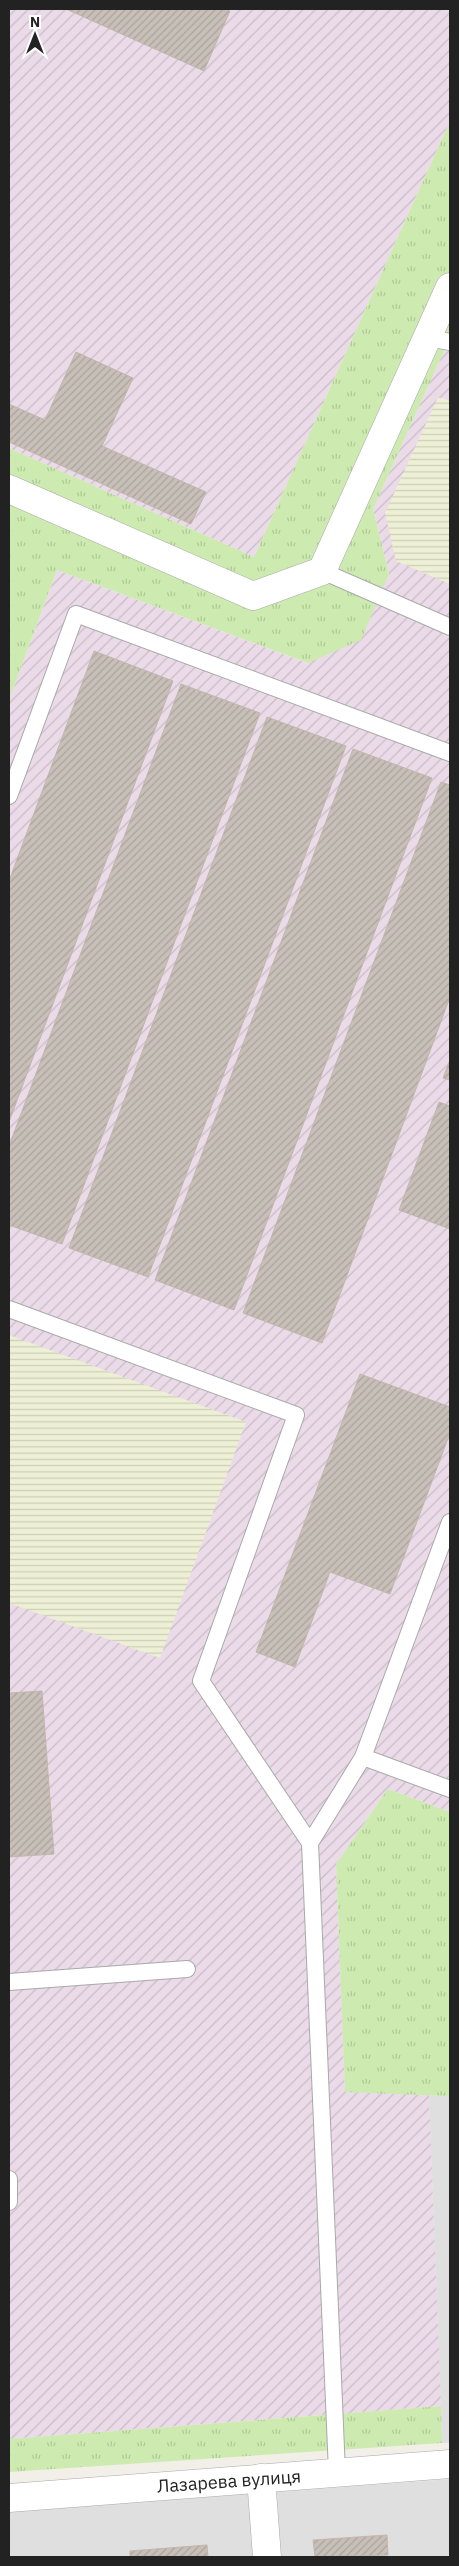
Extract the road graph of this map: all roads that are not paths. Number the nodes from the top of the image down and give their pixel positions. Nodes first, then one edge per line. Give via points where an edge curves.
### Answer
1 (450, 287) edge
2 (439, 340) edge
3 (9, 489) edge
4 (322, 571) junction
5 (450, 627) edge
6 (450, 753) edge
7 (9, 796) edge
8 (9, 1309) edge
9 (450, 1522) edge
10 (363, 1757) junction
11 (450, 1789) edge
12 (310, 1843) junction
13 (187, 1969) dead end
14 (9, 1982) edge
15 (9, 2178) edge
16 (9, 2202) edge
17 (450, 2464) edge
18 (337, 2472) junction
19 (261, 2478) junction
20 (9, 2498) edge
21 (267, 2557) edge

1 - 2 street
2 - 4 street
3 - 4 street via 253,596
4 - 5 lane
6 - 7 lane via 76,614
8 - 12 lane via 296,1414 201,1682
9 - 10 lane
10 - 11 lane
10 - 12 lane
12 - 18 lane
13 - 14 lane
15 - 16 lane
17 - 18 street, Лазарева вулиця
18 - 19 street, Лазарева вулиця
19 - 20 street, Лазарева вулиця
19 - 21 street

